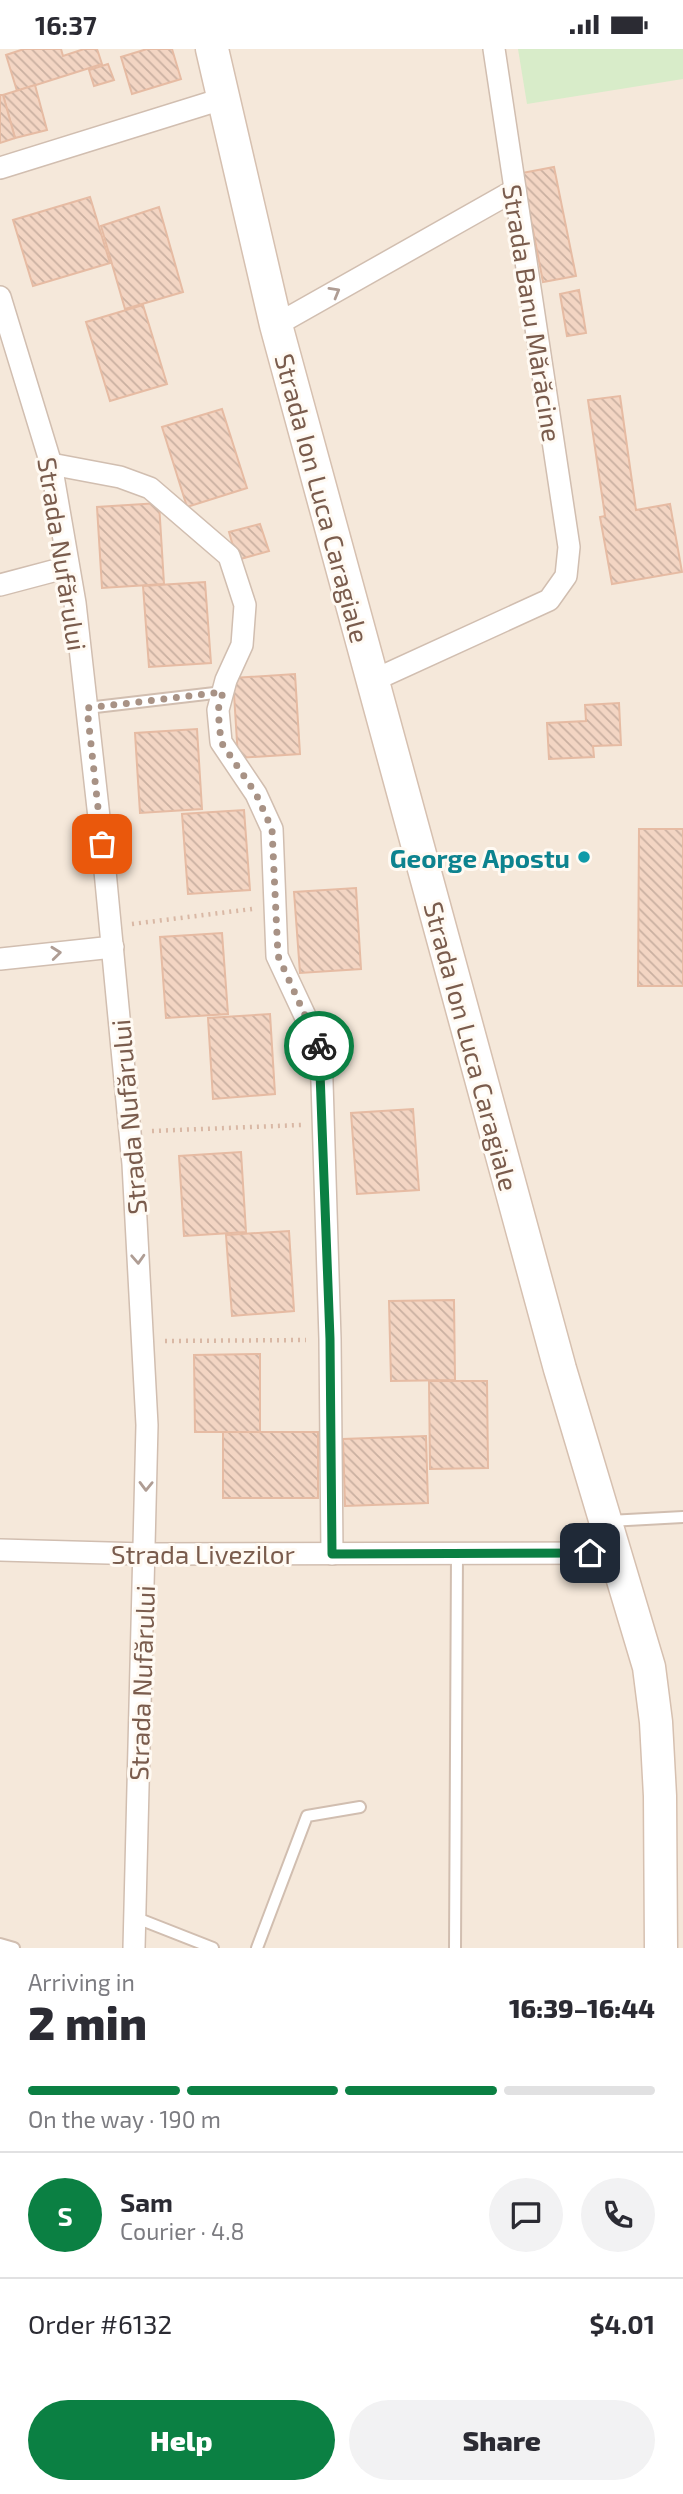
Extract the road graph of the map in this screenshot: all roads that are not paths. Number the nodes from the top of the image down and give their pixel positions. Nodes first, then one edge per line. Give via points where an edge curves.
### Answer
1 (212, 49) edge
2 (494, 49) edge
3 (225, 98) junction
4 (0, 168) edge
5 (515, 190) junction
6 (0, 297) edge
7 (276, 325) junction
8 (51, 464) junction
9 (68, 566) junction
10 (0, 585) edge
11 (372, 681) junction
12 (223, 692) junction
13 (87, 708) junction
14 (112, 937) junction
15 (0, 959) edge
16 (683, 1517) edge
17 (607, 1522) junction
18 (0, 1549) edge
19 (457, 1553) junction
20 (616, 1553) junction
21 (144, 1554) junction
22 (332, 1554) junction
23 (360, 1807) dead end
24 (134, 1917) junction
25 (660, 1940) edge
26 (0, 1944) edge
27 (14, 1948) edge
28 (134, 1948) edge
29 (213, 1948) edge
30 (257, 1948) edge
31 (455, 1948) edge

1 - 3 main road, Strada Ion Luca Caragiale
2 - 5 street, Strada Banu Mărăcine
3 - 4 street
3 - 7 main road, Strada Ion Luca Caragiale
7 -> 5 street
5 - 11 street, Strada Banu Mărăcine via 569,547 566,576 549,600
6 - 8 street, Strada Nufărului
7 - 11 main road, Strada Ion Luca Caragiale
8 - 9 street, Strada Nufărului
8 - 12 street via 120,477 150,488 229,556 245,605 242,645
9 - 10 street
9 - 13 street, Strada Nufărului
11 - 17 main road, Strada Ion Luca Caragiale via 560,1369
12 - 13 lane
12 - 22 street via 218,710 221,742 256,794 272,829 278,956 321,1050
13 - 14 street, Strada Nufărului
15 -> 14 street
14 -> 21 street, Strada Nufărului via 143,1341 147,1425
16 - 17 lane
17 - 20 main road, Strada Ion Luca Caragiale
18 - 21 street, Strada Livezilor
19 - 20 street, Strada Livezilor
19 - 22 street, Strada Livezilor
19 - 31 lane
20 - 25 main road, Strada Ion Luca Caragiale via 649,1667 656,1722
21 - 22 street, Strada Livezilor
21 - 24 street, Strada Nufărului
23 - 30 lane via 307,1815
24 - 28 street, Strada Nufărului
24 - 29 lane
26 - 27 lane

